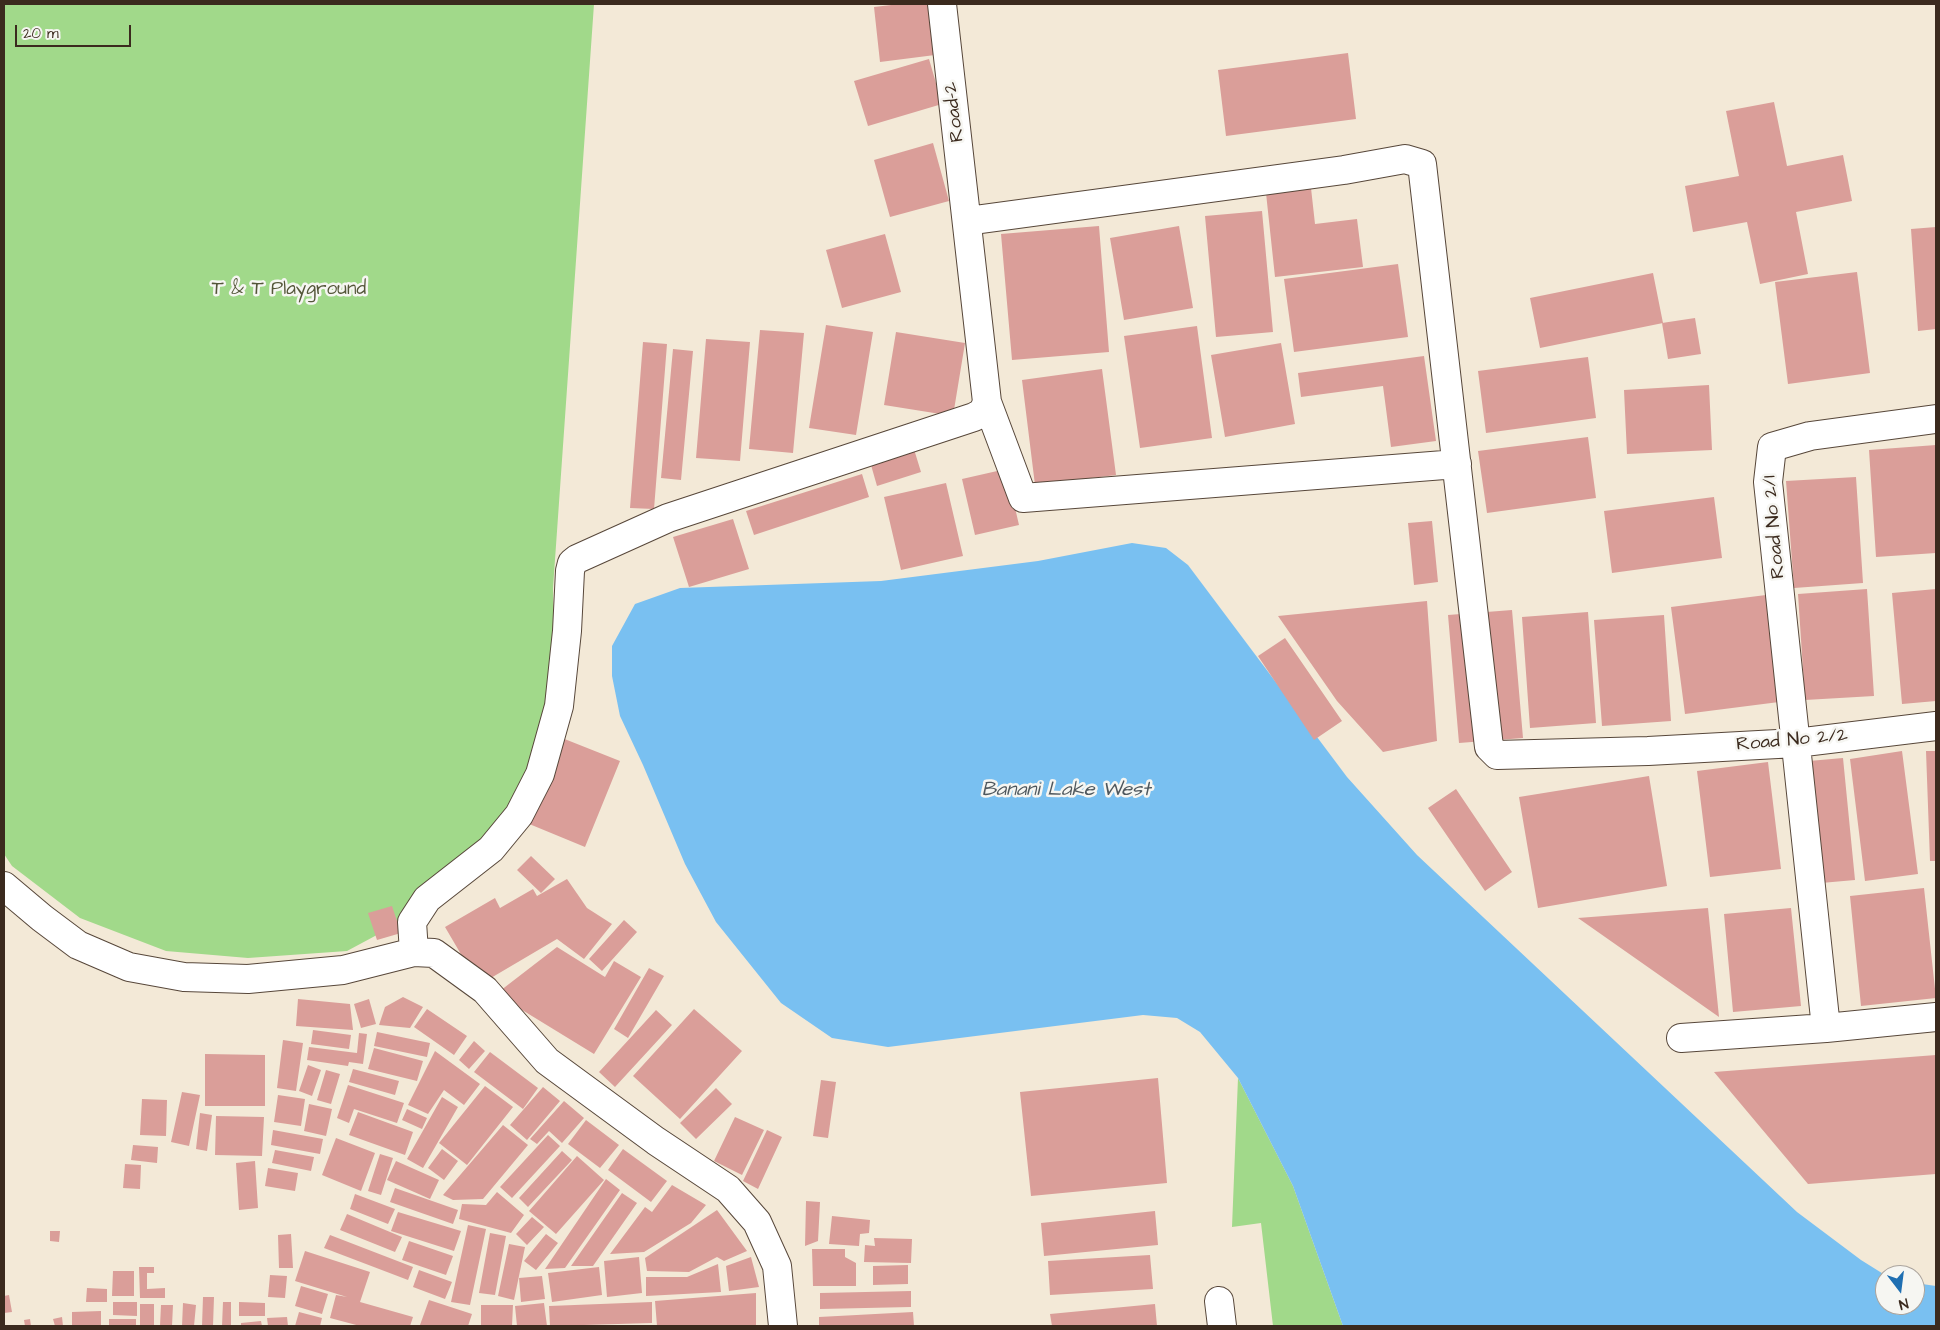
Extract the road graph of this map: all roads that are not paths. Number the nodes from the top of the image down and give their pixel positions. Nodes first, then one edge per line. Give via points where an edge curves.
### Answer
1 (942, 4) edge
2 (967, 220) junction
3 (987, 402) junction
4 (1936, 419) edge
5 (1457, 464) junction
6 (1936, 726) edge
7 (1796, 743) junction
8 (4, 886) edge
9 (414, 952) junction
10 (1936, 1017) edge
11 (1826, 1028) junction
12 (1681, 1038) dead end
13 (783, 1326) edge

1 - 2 street, Road-2
2 - 3 street, Road-2
2 - 5 street via 1334,172 1405,159 1422,164
3 - 5 street, Road-2 via 1023,498
3 - 9 street via 983,412 974,417 668,518 572,563 559,706 540,774 519,815 491,849 428,900 412,922
4 - 7 street, Road No 2/1 via 1810,436 1772,447 1768,482
5 - 7 street, Road No 2/2 via 1489,747 1496,756
6 - 7 street, Road No 2/2
7 - 11 street
8 - 9 street via 78,945 129,967 184,977 248,979 343,970
9 - 13 street via 434,953 485,990 547,1061 728,1189 758,1222 777,1266
10 - 11 street
11 - 12 street

